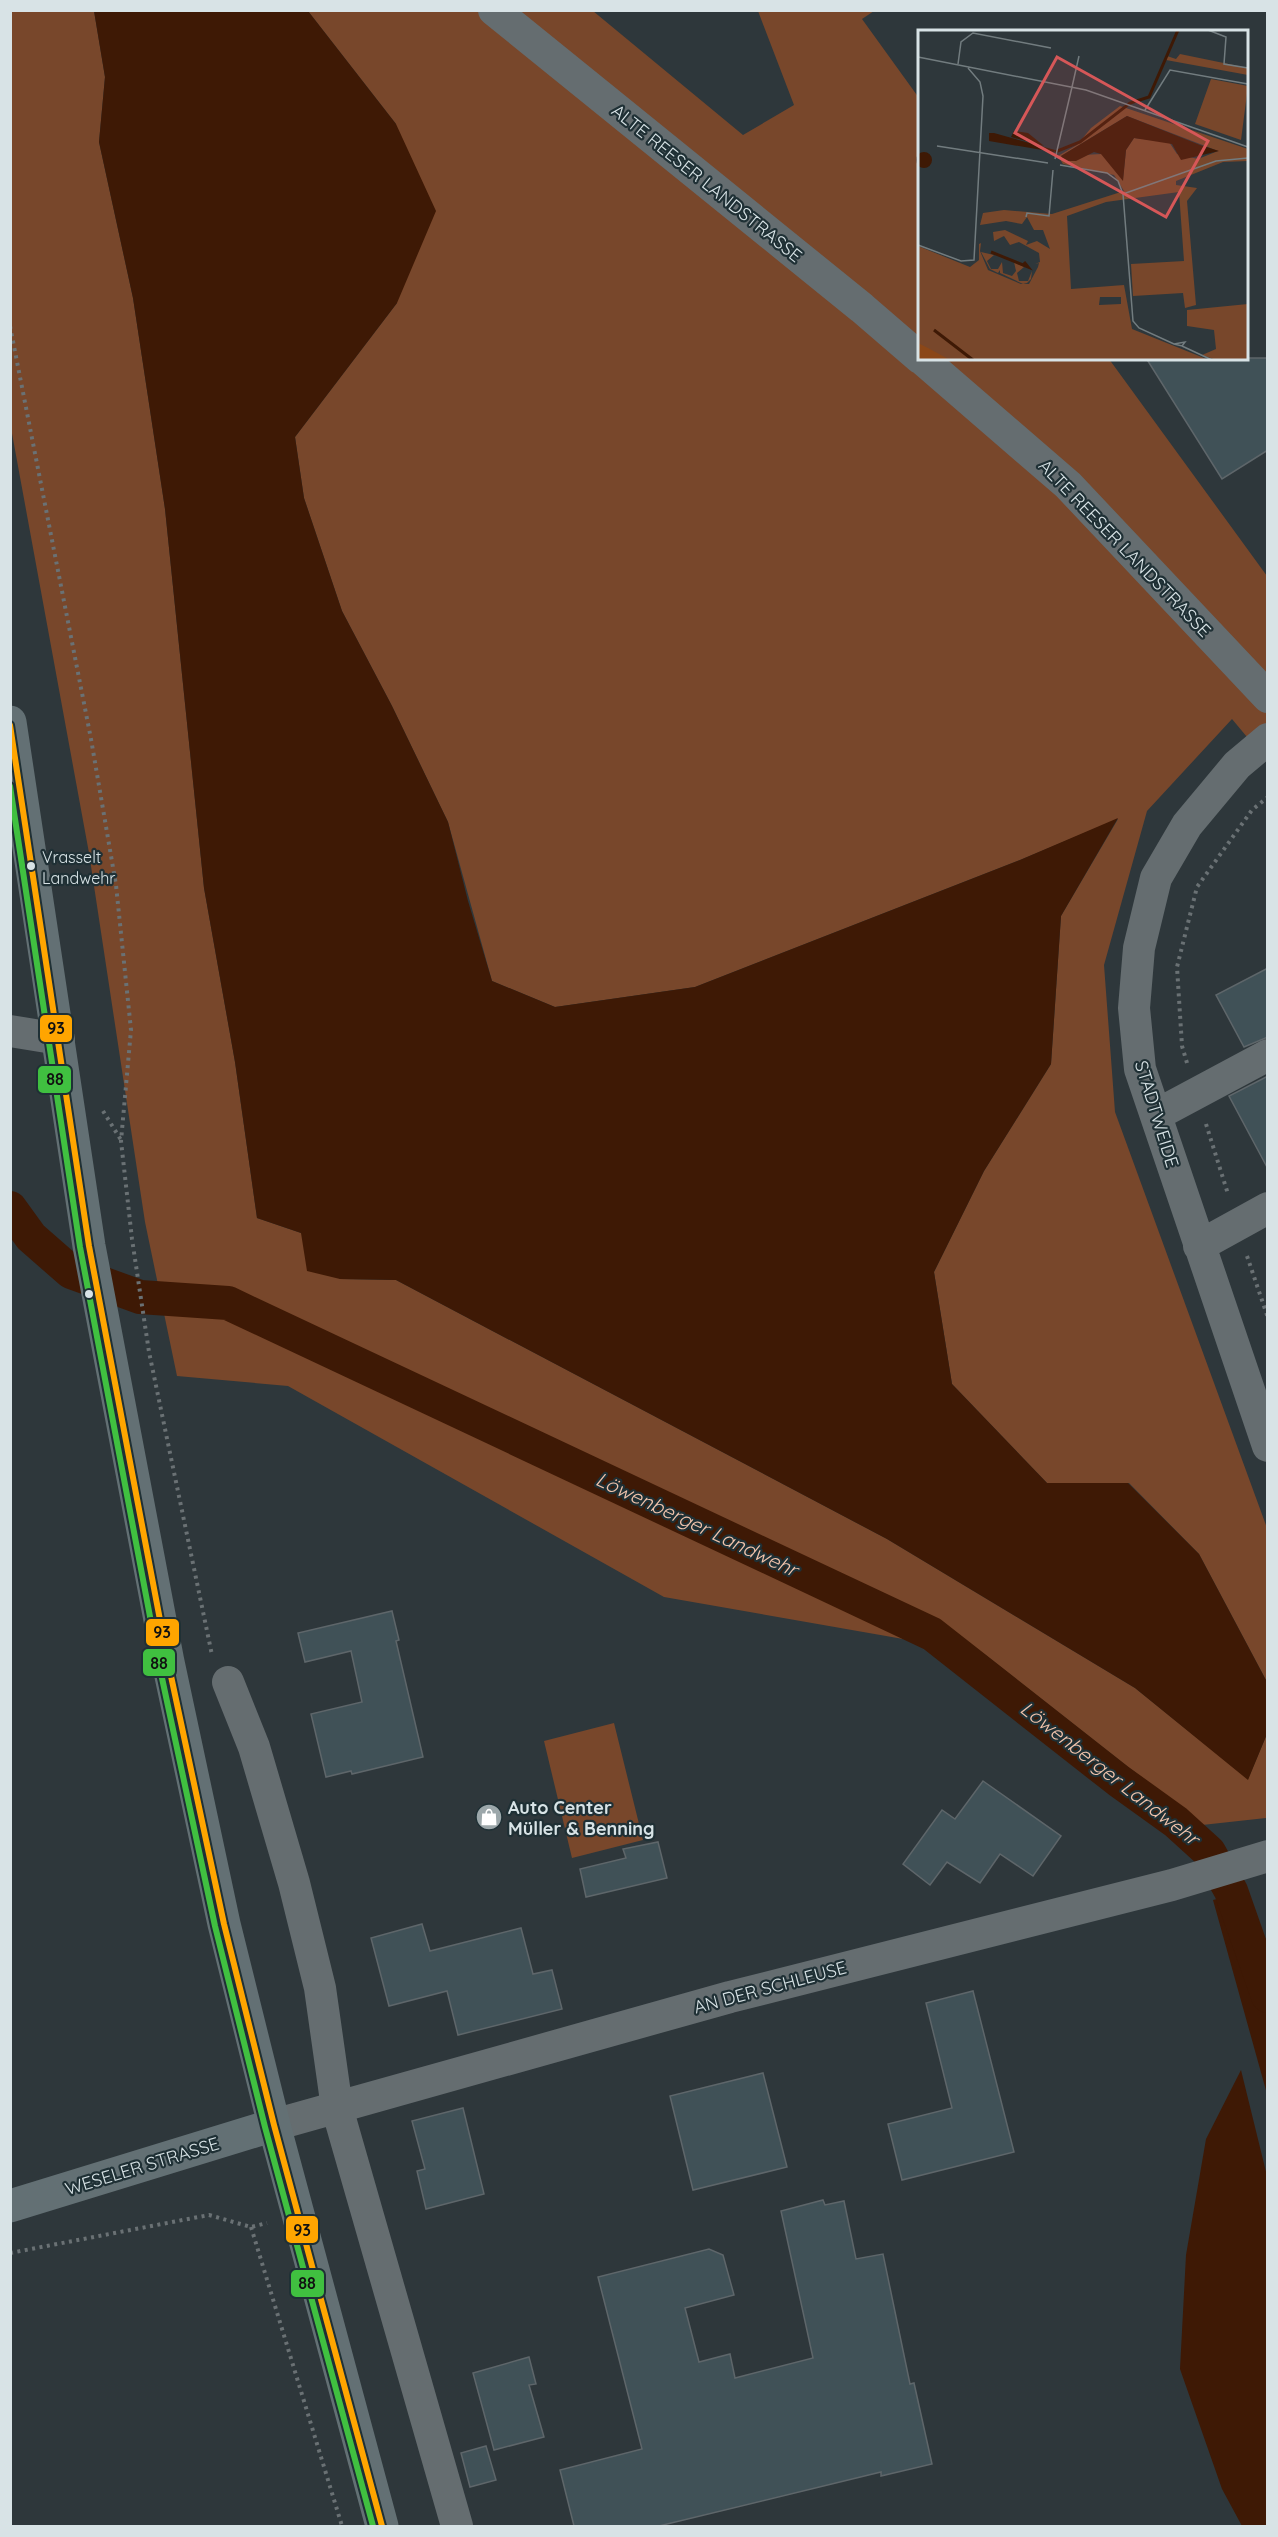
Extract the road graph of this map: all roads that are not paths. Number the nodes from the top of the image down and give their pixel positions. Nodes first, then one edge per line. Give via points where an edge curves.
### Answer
1 (494, 10) edge
2 (918, 356) edge
3 (922, 360) edge
4 (1268, 697) edge
5 (10, 722) edge
6 (1268, 739) edge
7 (10, 1031) edge
8 (59, 1039) junction
9 (1268, 1055) edge
10 (1156, 1115) junction
11 (1268, 1208) edge
12 (1199, 1246) junction
13 (1268, 1446) edge
14 (228, 1682) dead end
15 (1260, 1858) edge
16 (337, 2108) junction
17 (274, 2125) junction
18 (10, 2206) edge
19 (382, 2526) edge
20 (457, 2526) edge

1 - 2 street, ALTE REESER LANDSTRASSE
3 - 4 street, ALTE REESER LANDSTRASSE via 1068,485
5 - 8 main road
6 - 10 street, STADTWEIDE via 1237,765 1187,825 1156,879 1139,948 1134,1008 1140,1069
7 - 8 street
8 - 17 main road via 101,1318 173,1685 224,1924
9 - 10 street
10 - 12 street, STADTWEIDE
11 - 12 street
12 - 13 street, STADTWEIDE
14 - 16 street via 254,1747 294,1883 320,1988
15 - 16 street, AN DER SCHLEUSE via 1173,1885 730,1997
16 - 17 street, AN DER SCHLEUSE
16 - 20 street
17 - 18 main road, WESELER STRASSE
17 - 19 main road

